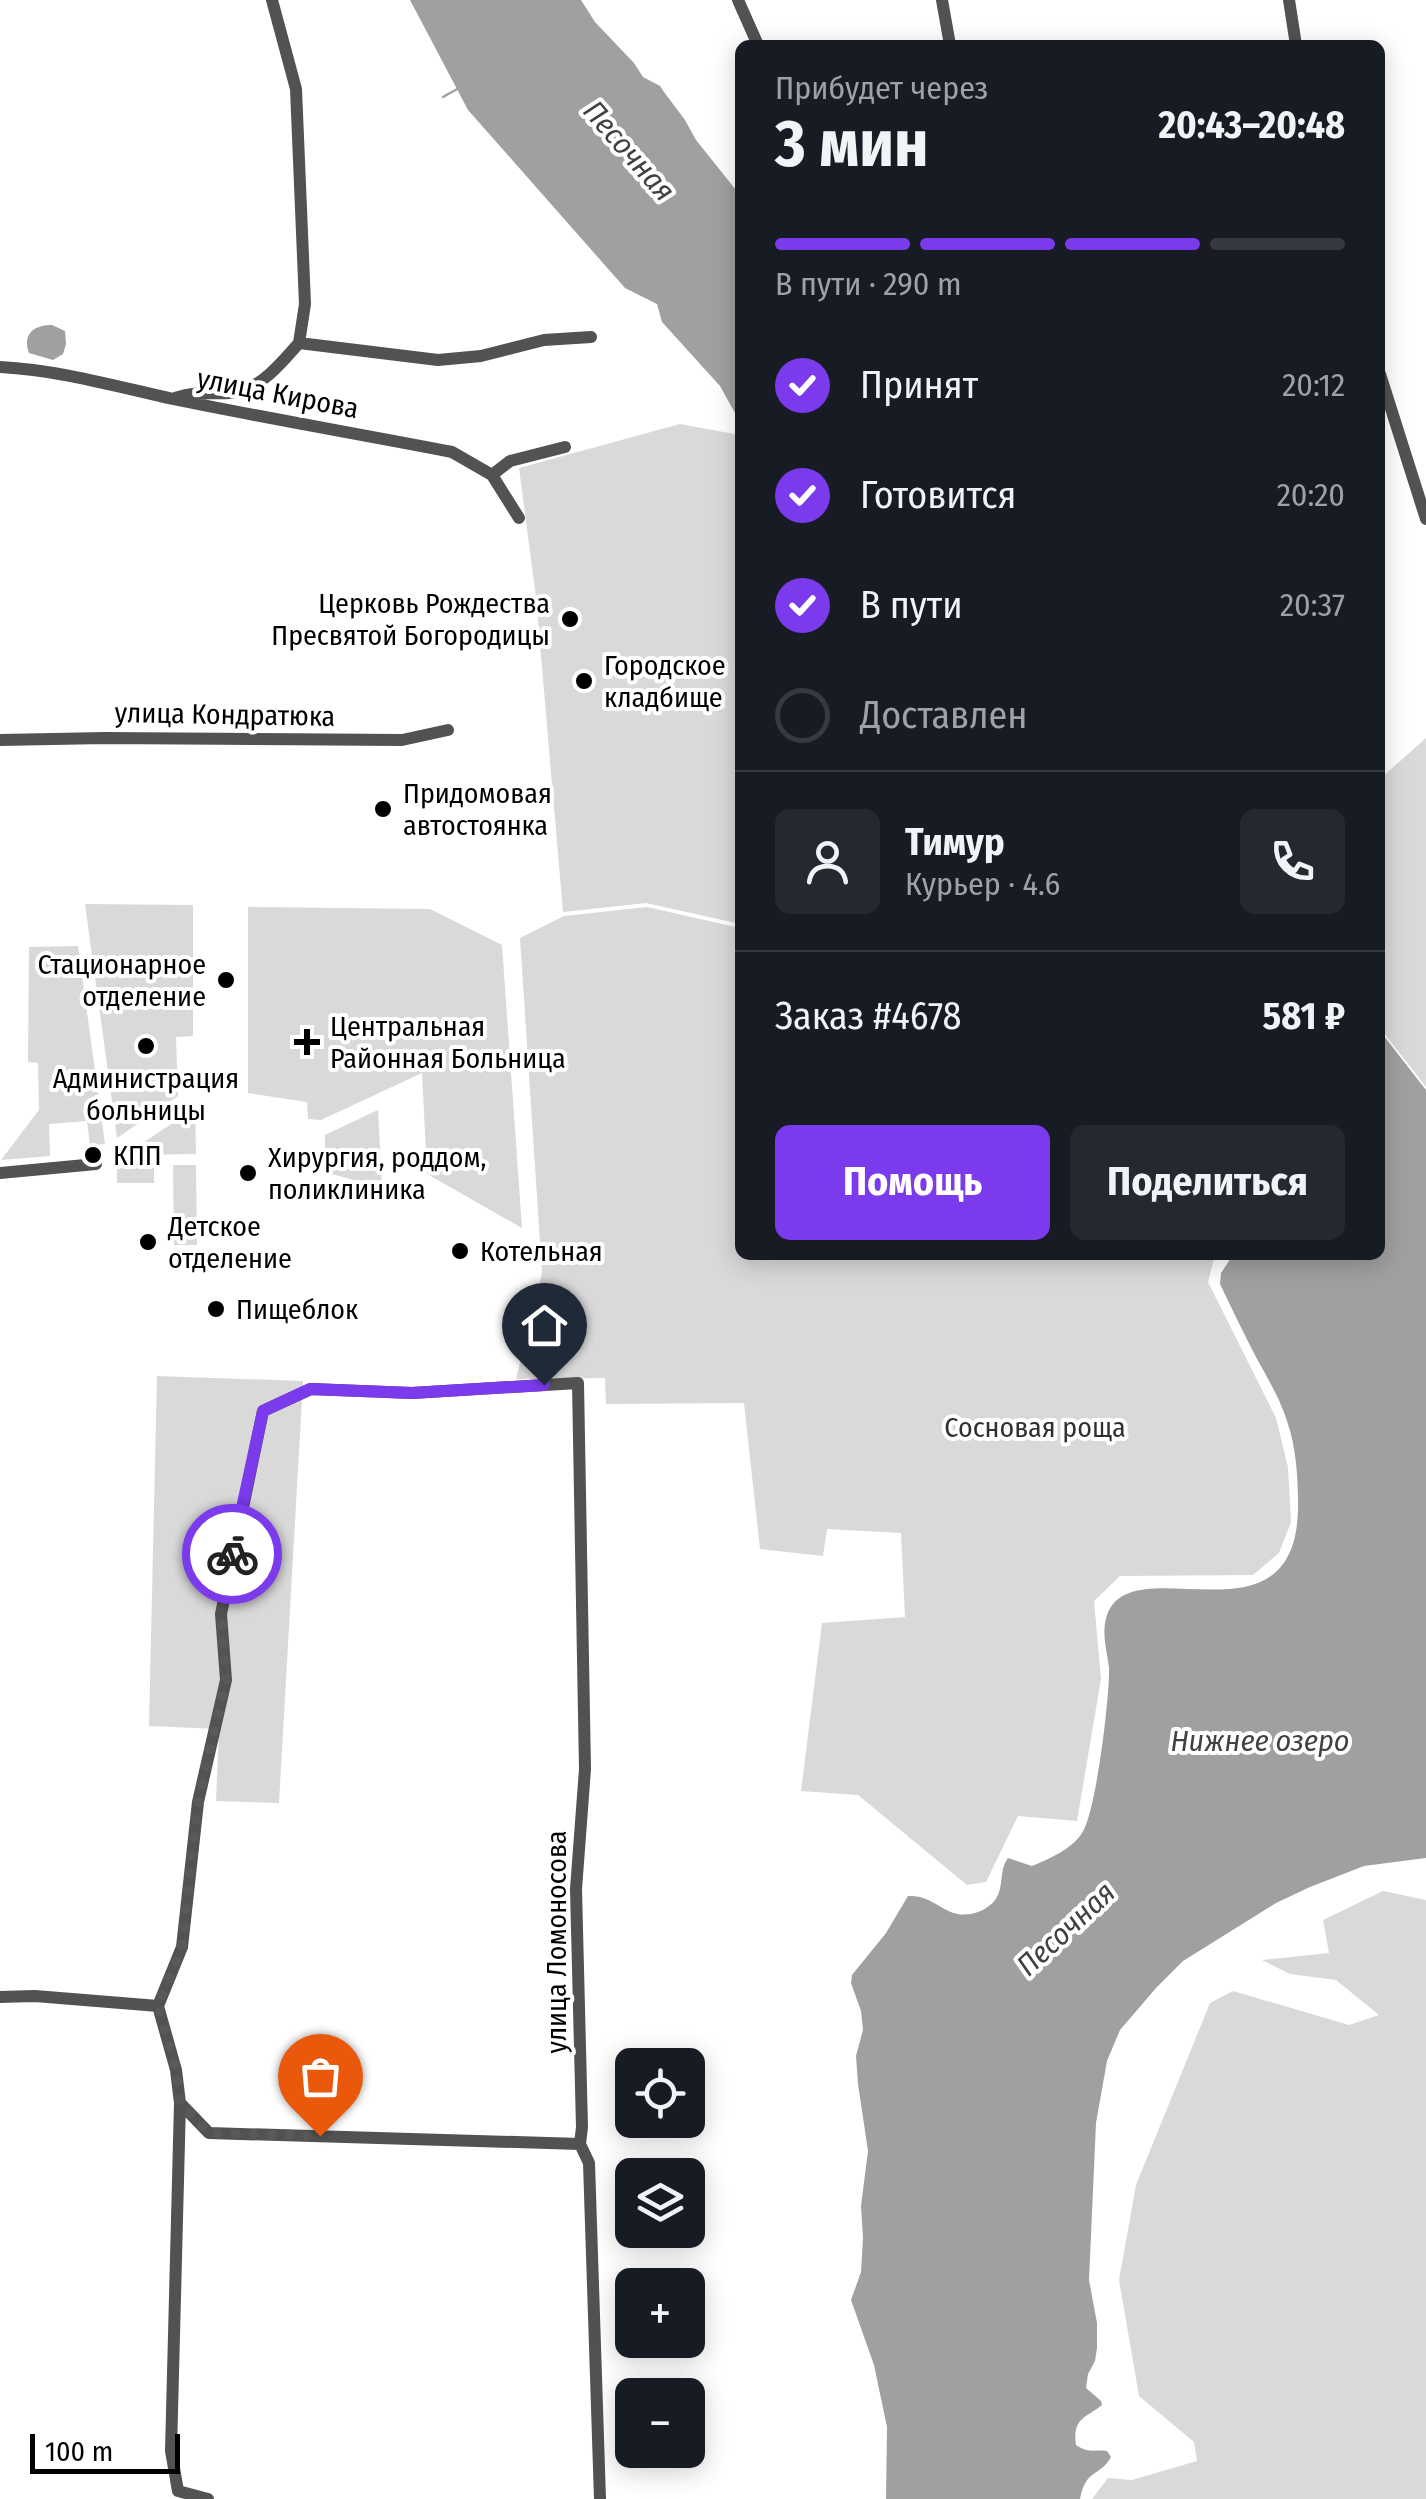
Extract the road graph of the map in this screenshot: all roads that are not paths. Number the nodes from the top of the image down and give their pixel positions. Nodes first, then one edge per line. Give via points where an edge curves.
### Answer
1 (272, 0) edge
2 (738, 0) edge
3 (942, 0) edge
4 (1289, 0) edge
5 (756, 40) edge
6 (949, 40) edge
7 (1295, 40) edge
8 (591, 337) dead end
9 (299, 343) junction
10 (0, 366) edge
11 (1385, 390) edge
12 (173, 399) junction
13 (565, 447) dead end
14 (492, 475) junction
15 (520, 518) dead end
16 (1426, 518) edge
17 (448, 730) dead end
18 (0, 740) edge
19 (96, 1164) dead end
20 (0, 1174) edge
21 (0, 1997) edge
22 (158, 2006) junction
23 (180, 2103) junction
24 (580, 2144) junction
25 (175, 2495) edge
26 (208, 2499) edge
27 (600, 2499) edge

1 - 9 street via 296,89 304,304
2 - 5 street
3 - 6 street
4 - 7 street
8 - 9 street, улица Кирова via 438,360
9 - 12 street via 250,387
10 - 12 street, улица Кирова
11 - 16 street
12 - 14 street, улица Кирова via 452,452
13 - 14 street via 510,461
14 - 15 street, улица Кирова
17 - 18 street, улица Кондратюка via 402,740
19 - 20 street
21 - 22 street
22 - 23 street
22 - 24 street, улица Ломоносова via 182,1947 198,1802 226,1680 221,1614 263,1411 310,1389 412,1393 578,1383 585,1769 576,1889
23 - 24 street via 209,2133
23 - 25 street
24 - 27 street, улица Ломоносова via 588,2163
25 - 26 street

